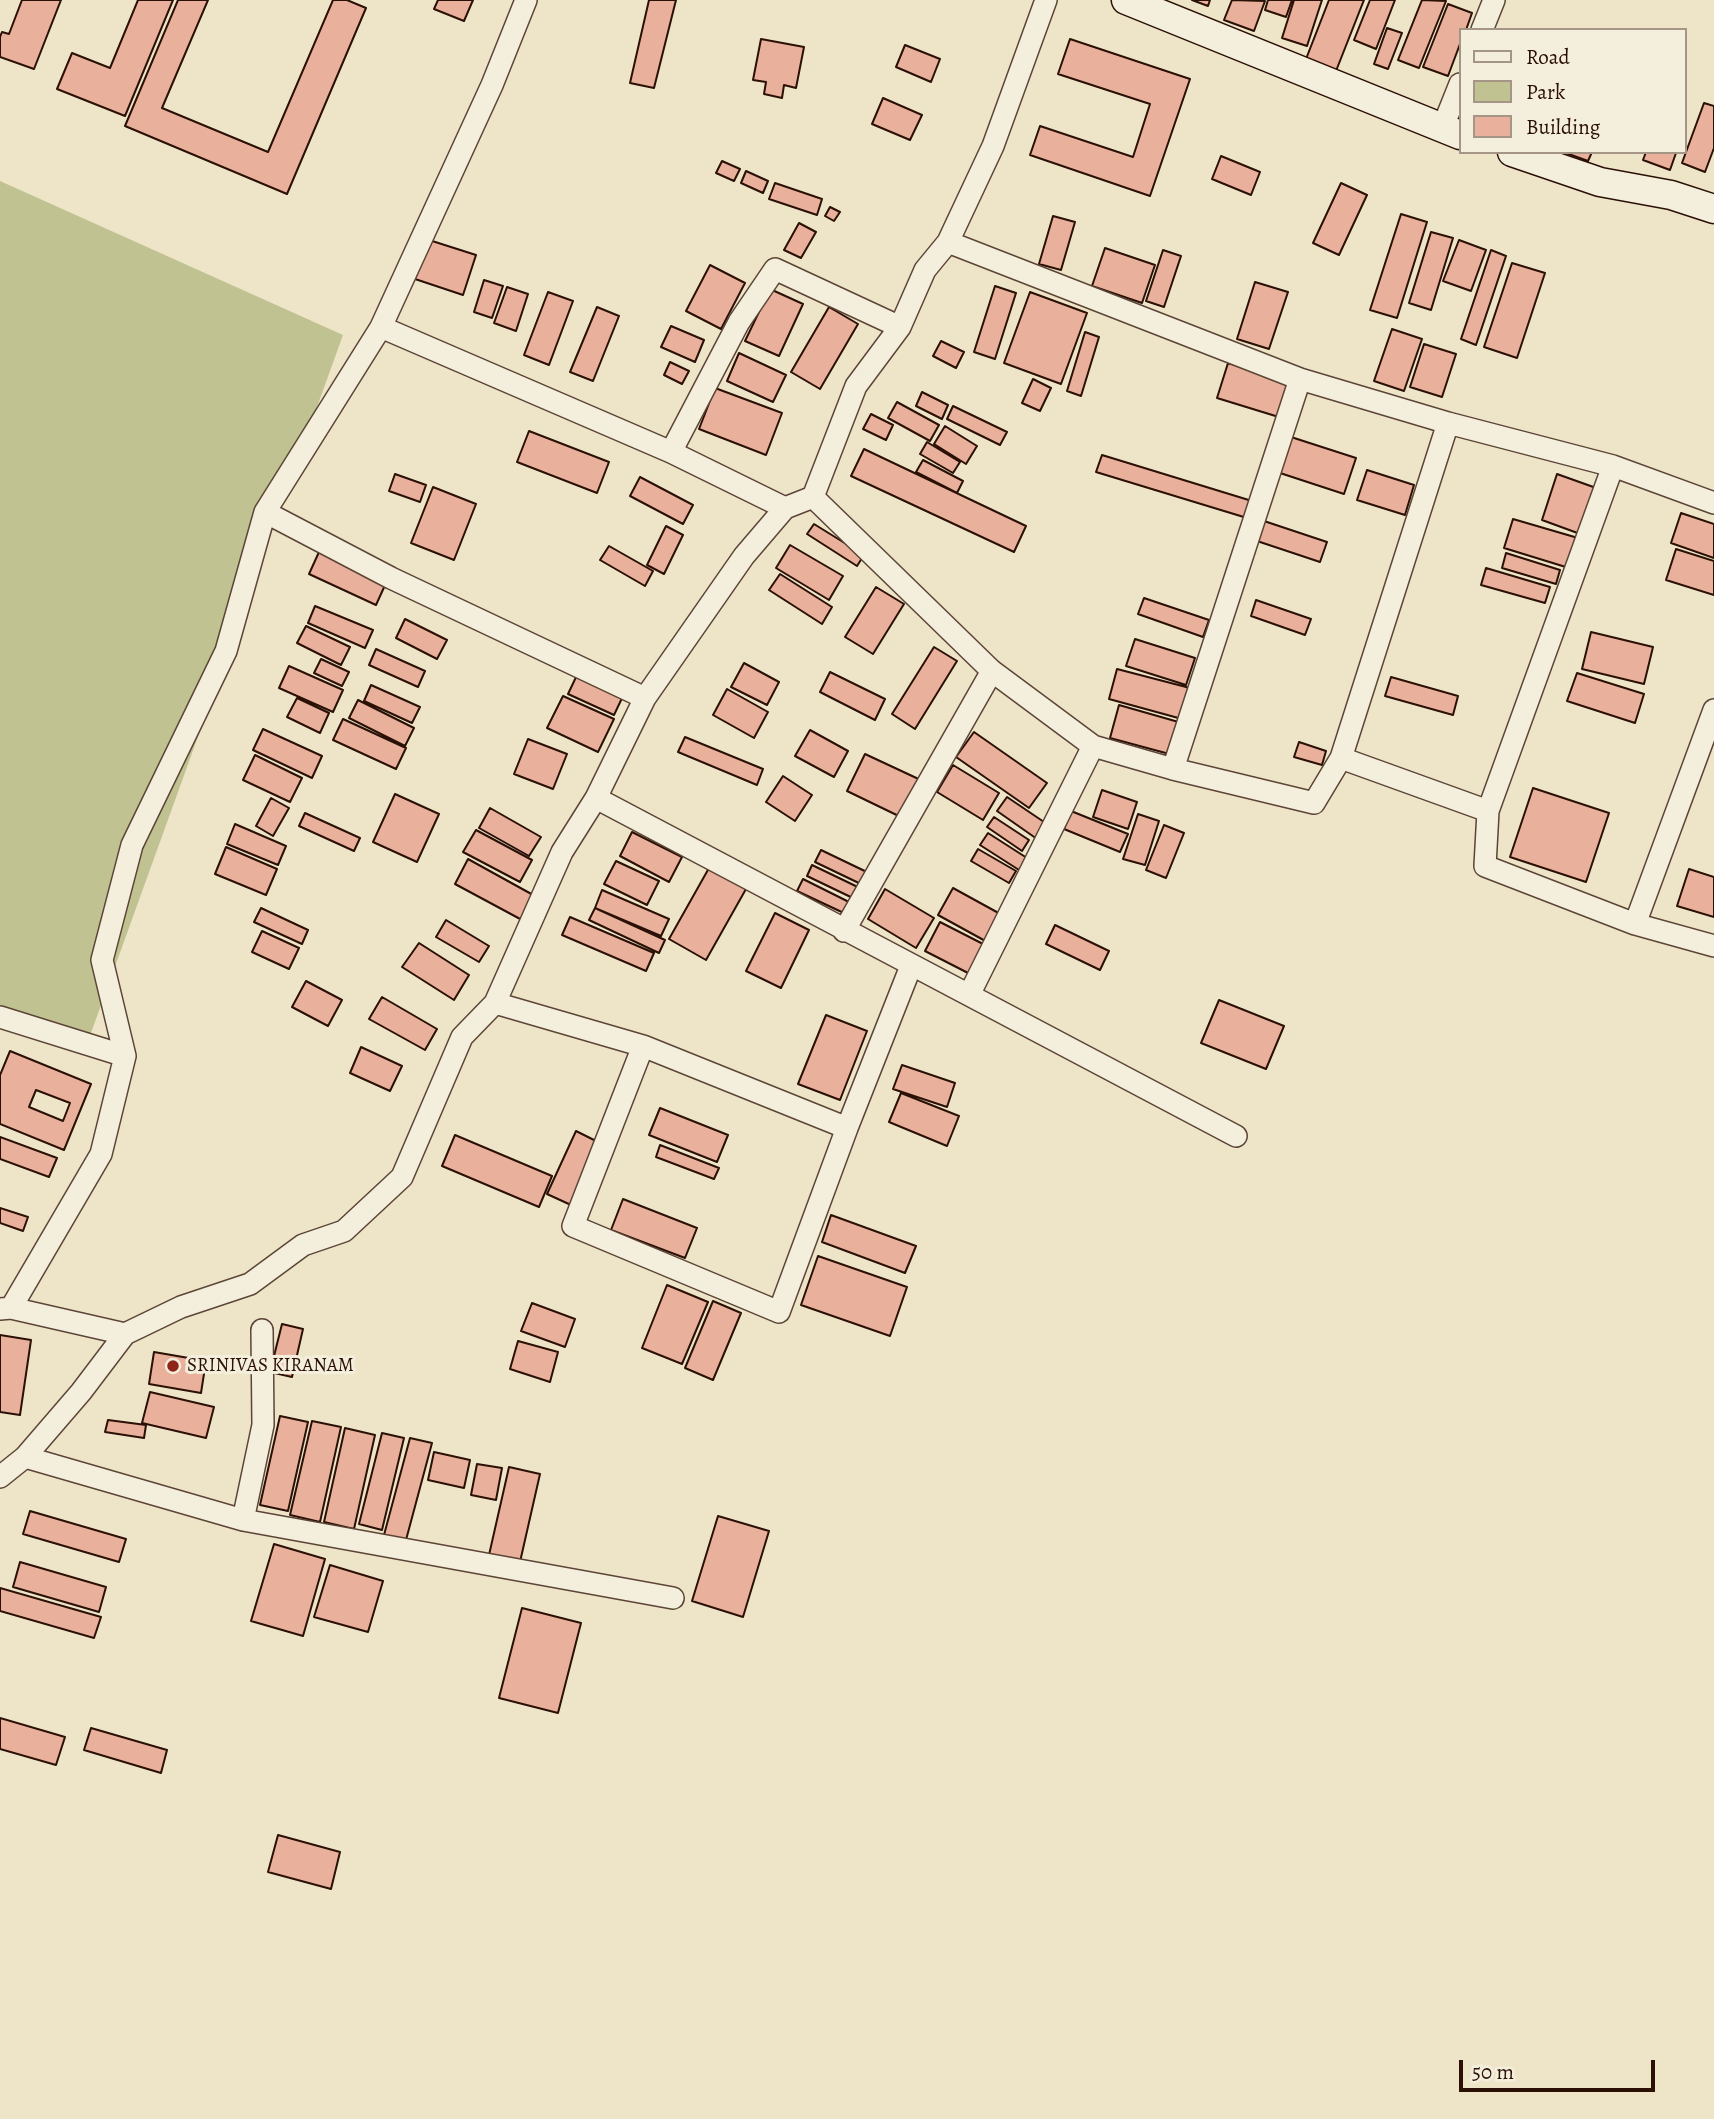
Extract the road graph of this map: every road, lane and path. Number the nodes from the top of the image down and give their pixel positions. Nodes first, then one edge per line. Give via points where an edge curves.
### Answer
1 (526, 0) edge
2 (1046, 0) edge
3 (1126, 0) edge
4 (1494, 0) edge
5 (1483, 28) edge
6 (1458, 95) edge
7 (1451, 132) edge
8 (1518, 154) edge
9 (1714, 209) edge
10 (948, 242) junction
11 (380, 327) junction
12 (900, 327) junction
13 (1300, 379) junction
14 (1448, 424) junction
15 (671, 453) junction
16 (1613, 466) junction
17 (813, 497) junction
18 (1714, 503) edge
19 (785, 508) junction
20 (265, 512) junction
21 (992, 671) junction
22 (645, 698) junction
23 (1714, 710) edge
24 (1093, 746) junction
25 (1340, 758) junction
26 (1173, 769) junction
27 (596, 799) junction
28 (1488, 811) junction
29 (1635, 924) junction
30 (844, 931) junction
31 (1714, 946) edge
32 (911, 966) junction
33 (969, 995) junction
34 (495, 1003) junction
35 (0, 1017) edge
36 (643, 1046) junction
37 (125, 1056) junction
38 (847, 1128) junction
39 (1236, 1136) dead end
40 (6, 1308) edge
41 (262, 1330) dead end
42 (125, 1334) junction
43 (25, 1457) junction
44 (0, 1477) edge
45 (243, 1520) junction
46 (673, 1598) dead end

1 - 11 street via 492,86
2 - 10 street via 993,146
3 - 7 main road
4 - 5 street
6 - 7 street
8 - 9 main road via 1600,182 1671,195
10 - 12 street via 925,270
10 - 13 street
11 - 15 street
11 - 20 street
12 - 15 street via 775,269 738,322
12 - 17 street via 856,386
13 - 14 street
13 - 26 street
14 - 16 street
14 - 25 street
15 - 19 street
16 - 18 street
16 - 28 street
17 - 19 street
17 - 21 street
19 - 22 street via 744,556
20 - 22 street via 391,578
20 - 37 street via 226,651 132,845 102,960
21 - 24 street
21 - 30 street
22 - 27 street
23 - 29 street
24 - 26 street
24 - 33 street
25 - 26 street via 1314,803
25 - 28 street
27 - 30 street
27 - 34 street via 562,852
28 - 29 street via 1485,866
29 - 31 street
30 - 32 street
32 - 33 street
32 - 38 street
33 - 39 street
34 - 36 street
34 - 42 street via 462,1037 402,1177 344,1231 303,1245 250,1284 181,1307
35 - 37 street
36 - 38 street
36 - 38 street via 573,1226 779,1312
37 - 40 street via 101,1154
40 - 42 street
41 - 45 street via 263,1425
42 - 43 street
43 - 44 street
43 - 45 street
45 - 46 street

